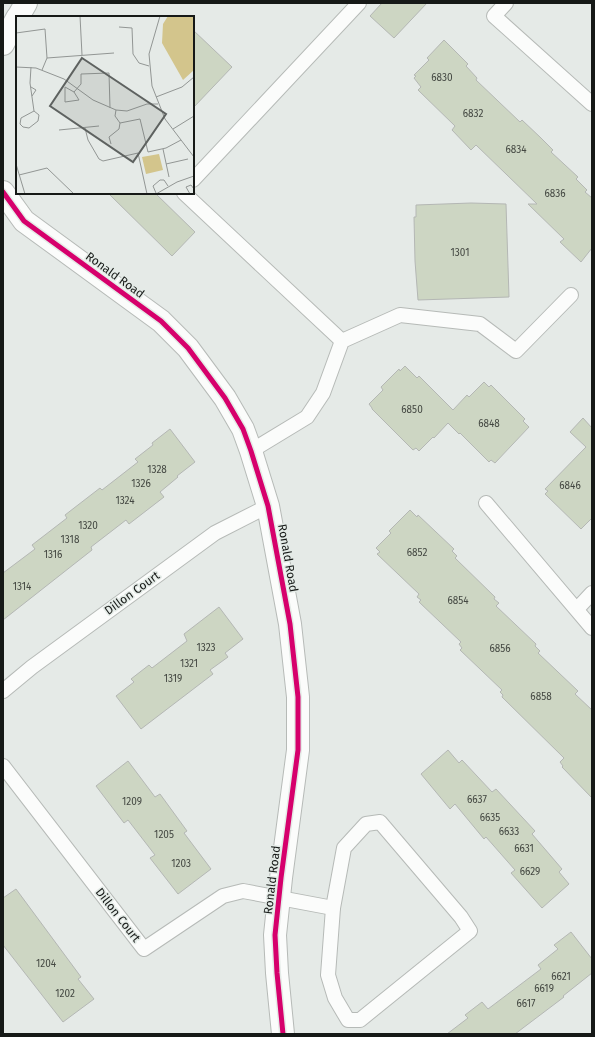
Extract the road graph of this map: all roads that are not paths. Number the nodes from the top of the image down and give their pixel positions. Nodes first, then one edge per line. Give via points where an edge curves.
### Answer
1 (26, 3) edge
2 (359, 3) edge
3 (506, 3) edge
4 (18, 16) edge
5 (16, 20) edge
6 (3, 44) edge
7 (592, 104) edge
8 (194, 179) edge
9 (3, 192) edge
10 (185, 194) edge
11 (571, 295) dead end
12 (342, 341) junction
13 (252, 451) junction
14 (486, 503) dead end
15 (268, 506) junction
16 (592, 594) edge
17 (577, 609) junction
18 (592, 628) edge
19 (3, 691) edge
20 (3, 766) edge
21 (279, 899) junction
22 (332, 908) junction
23 (283, 1034) edge

1 - 4 street
2 - 8 lane
3 - 7 lane via 494,16
5 - 6 street
9 - 13 street, Ronald Road via 24,222 161,320 188,348 225,398
10 - 12 lane
11 - 12 lane via 516,350 480,324 400,315
12 - 13 lane via 323,393 307,418
13 - 15 street, Ronald Road
14 - 17 lane
15 - 19 lane, Dillon Court via 215,533
15 - 21 street, Ronald Road via 290,624 298,697 298,750
16 - 17 lane
17 - 18 lane
20 - 21 lane, Dillon Court via 144,949 223,896 243,892
21 - 22 lane
21 - 23 street, Ronald Road via 275,935
22 - 22 lane via 344,848 366,824 380,822 470,931 360,1020 348,1020 335,998 328,975

